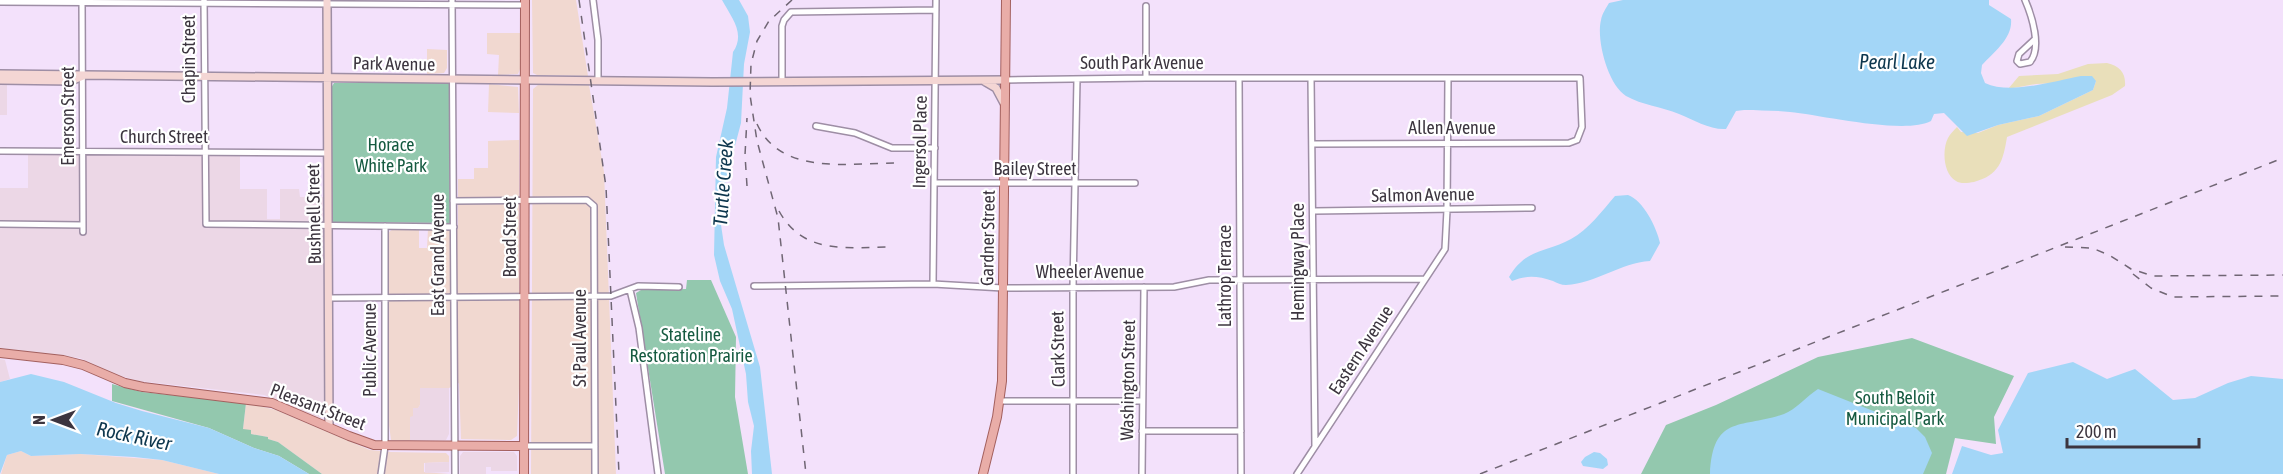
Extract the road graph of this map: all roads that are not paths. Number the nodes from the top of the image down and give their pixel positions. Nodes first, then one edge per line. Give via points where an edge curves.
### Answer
1 (593, 0) edge
2 (936, 0) edge
3 (1006, 0) edge
4 (2025, 0) edge
5 (82, 1) edge
6 (204, 1) edge
7 (0, 2) edge
8 (327, 2) edge
9 (452, 2) edge
10 (525, 3) edge
11 (1146, 6) dead end
12 (936, 10) junction
13 (2034, 40) junction
14 (0, 74) edge
15 (83, 76) junction
16 (204, 78) junction
17 (327, 78) junction
18 (1146, 78) junction
19 (1239, 78) junction
20 (1311, 78) junction
21 (1448, 78) junction
22 (452, 79) junction
23 (935, 79) junction
24 (1077, 79) junction
25 (0, 80) edge
26 (525, 80) junction
27 (598, 80) junction
28 (982, 80) junction
29 (1005, 80) junction
30 (782, 81) junction
31 (705, 82) joint
32 (1005, 105) junction
33 (816, 126) dead end
34 (1582, 127) joint
35 (1447, 143) junction
36 (1312, 144) junction
37 (934, 148) junction
38 (0, 152) edge
39 (84, 152) junction
40 (205, 152) junction
41 (328, 153) junction
42 (934, 183) junction
43 (1135, 183) dead end
44 (1004, 184) junction
45 (1074, 184) junction
46 (453, 201) junction
47 (525, 201) junction
48 (1532, 208) dead end
49 (1448, 210) junction
50 (1314, 211) junction
51 (0, 224) edge
52 (82, 225) junction
53 (329, 225) junction
54 (385, 226) junction
55 (454, 227) junction
56 (83, 232) dead end
57 (1313, 279) junction
58 (1425, 279) junction
59 (1239, 280) junction
60 (933, 284) junction
61 (754, 286) dead end
62 (680, 287) dead end
63 (1073, 287) junction
64 (1144, 287) junction
65 (1003, 288) junction
66 (630, 290) junction
67 (595, 296) junction
68 (453, 297) junction
69 (525, 297) junction
70 (329, 298) junction
71 (385, 298) junction
72 (0, 353) edge
73 (1000, 401) junction
74 (1074, 401) junction
75 (1142, 401) junction
76 (329, 427) junction
77 (1142, 431) junction
78 (1241, 431) junction
79 (385, 446) junction
80 (454, 446) junction
81 (524, 446) junction
82 (595, 446) junction
83 (1315, 447) junction
84 (381, 474) edge
85 (454, 474) edge
86 (524, 474) edge
87 (595, 474) edge
88 (658, 474) edge
89 (983, 474) edge
90 (1073, 474) edge
91 (1142, 474) edge
92 (1241, 474) edge
93 (1298, 474) edge

1 - 27 street
2 - 12 street, Ingersol Place
3 - 29 main road, Gardner Street
4 - 13 street via 2033,15
5 - 6 street
5 - 7 street
5 - 15 street, Emerson Street
6 - 8 street
6 - 16 street, Chapin Street
8 - 9 street
8 - 17 street, Bushnell Street
9 - 10 street
9 - 22 street, East Grand Avenue
10 - 26 main road, Broad Street
11 - 18 street
12 - 23 street, Ingersol Place
12 - 30 street via 796,11 786,16 782,26
13 - 13 street via 2034,57 2026,65 2020,64 2019,54
14 - 15 street, Park Avenue
15 - 16 street, Park Avenue
15 - 25 street, Park Avenue via 71,81
15 - 39 street, Emerson Street
16 - 17 street, Park Avenue
16 - 40 street, Chapin Street
17 - 22 street, Park Avenue
17 - 41 street, Bushnell Street
18 - 19 street, South Park Avenue
18 - 24 street, South Park Avenue
19 - 20 street, South Park Avenue
19 - 59 street, Lathrop Terrace
20 - 21 street, South Park Avenue
20 - 36 street, Hemingway Place
21 - 34 street, South Park Avenue via 1580,78
21 - 35 street
22 - 26 street, Park Avenue
22 - 46 street, East Grand Avenue
23 - 28 street, South Park Avenue
23 - 30 street, South Park Avenue
23 - 37 street, Ingersol Place
24 - 29 street, South Park Avenue
24 - 45 street, Clark Street
26 - 27 street, Park Avenue
26 - 47 main road, Broad Street
27 - 31 street, Park Avenue
28 - 29 street, South Park Avenue
28 - 32 street via 996,88
29 - 32 main road, Gardner Street
30 - 31 street, South Park Avenue
32 - 44 main road, Gardner Street
33 - 37 street via 855,133 892,148
34 - 35 street, Allen Avenue via 1577,140 1569,143
35 - 36 street, Allen Avenue
35 - 49 street
36 - 50 street, Hemingway Place
37 - 42 street, Ingersol Place
38 - 39 street, Church Street
39 - 40 street, Church Street
39 - 52 street, Emerson Street
40 - 41 street, Church Street
40 - 53 street, Chapin Street via 207,225
41 - 53 street, Bushnell Street
42 - 44 street, Bailey Street
42 - 60 street, Ingersol Place
43 - 45 street, Bailey Street
44 - 45 street, Bailey Street
44 - 65 main road, Gardner Street
45 - 63 street, Clark Street
46 - 47 street
46 - 55 street, East Grand Avenue
47 - 67 street, St Paul Avenue via 593,203
47 - 69 main road, Broad Street
48 - 49 street, Salmon Avenue
49 - 50 street, Salmon Avenue
49 - 58 street, Eastern Avenue via 1445,249
50 - 57 street, Hemingway Place
51 - 52 street
52 - 56 street, Emerson Street
53 - 54 street
53 - 70 street, Bushnell Street
54 - 55 street
54 - 71 street, Public Avenue
55 - 68 street, East Grand Avenue
57 - 58 street, Wheeler Avenue
57 - 59 street, Wheeler Avenue
57 - 83 street, Hemingway Place
58 - 83 street, Eastern Avenue
59 - 64 street, Wheeler Avenue
59 - 78 street, Lathrop Terrace
60 - 61 street, Wheeler Avenue
60 - 65 street, Wheeler Avenue
62 - 66 street via 638,286
63 - 64 street, Wheeler Avenue
63 - 65 street, Wheeler Avenue
63 - 74 street, Clark Street
64 - 75 street, Washington Street
65 - 73 main road, Gardner Street
66 - 67 street
66 - 88 street via 639,328
67 - 69 street
67 - 82 street, St Paul Avenue
68 - 69 street
68 - 71 street
68 - 80 street, East Grand Avenue
69 - 81 main road, Broad Street
70 - 71 street
70 - 76 street, Bushnell Street
71 - 79 street, Public Avenue
72 - 76 main road, Pleasant Street via 84,365 142,387 272,403
73 - 74 street
73 - 89 main road, Gardner Street
74 - 75 street
74 - 90 street, Clark Street
75 - 77 street, Washington Street
76 - 79 main road, Pleasant Street
77 - 78 street
77 - 91 street, Washington Street
78 - 92 street, Lathrop Terrace
79 - 80 main road, Pleasant Street
79 - 84 street, Public Avenue
80 - 81 main road, Pleasant Street
80 - 85 street, East Grand Avenue
81 - 82 street, Pleasant Street
81 - 86 main road, Broad Street
82 - 87 street, St Paul Avenue
83 - 93 street, Eastern Avenue

